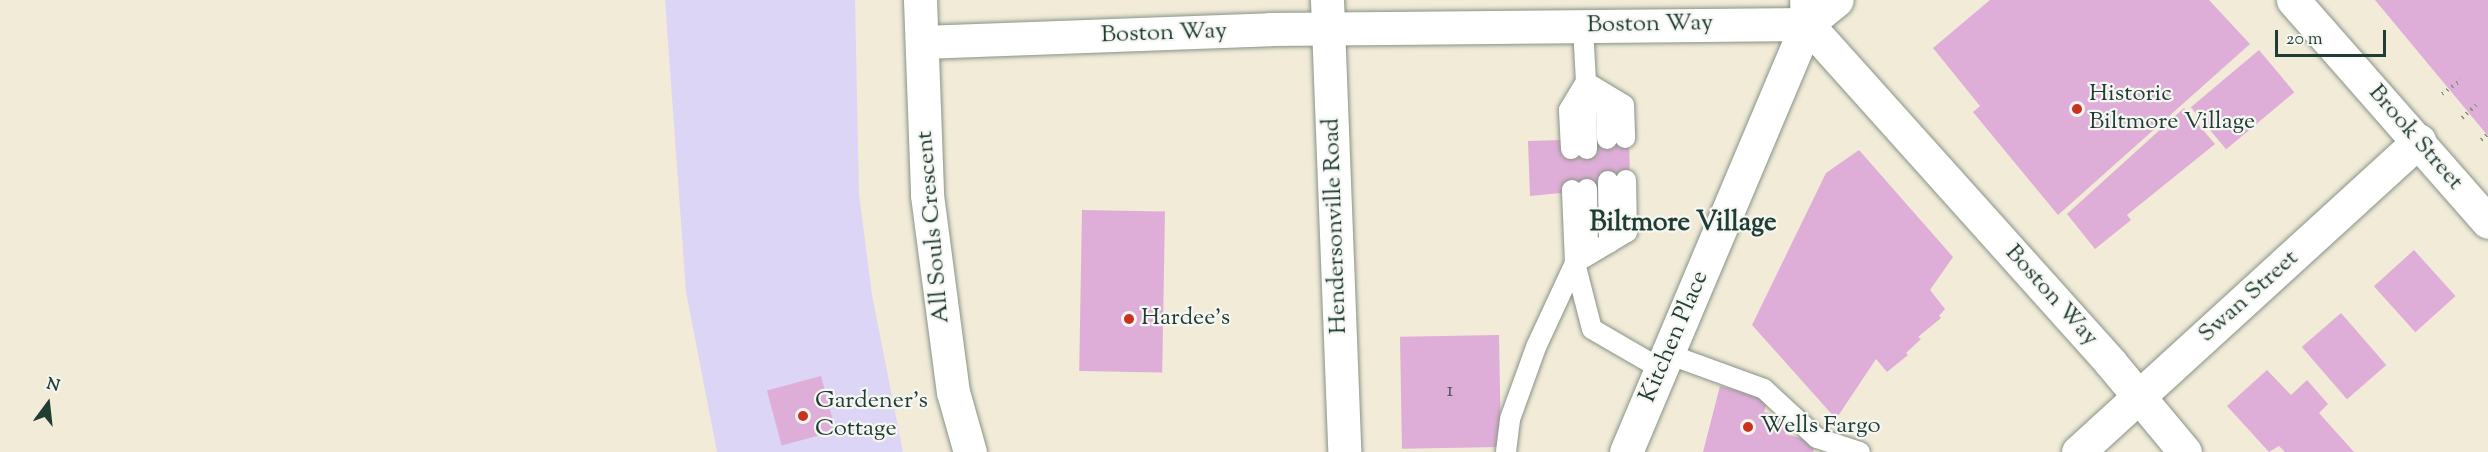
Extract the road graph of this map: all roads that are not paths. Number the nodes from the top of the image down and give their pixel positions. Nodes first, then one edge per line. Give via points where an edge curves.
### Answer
1 (920, 0) edge
2 (1837, 0) edge
3 (2292, 0) edge
4 (1806, 12) edge
5 (1327, 14) edge
6 (1582, 26) junction
7 (922, 42) junction
8 (1586, 82) junction
9 (1616, 138) dead end
10 (2419, 141) junction
11 (1579, 149) dead end
12 (1617, 181) dead end
13 (1580, 189) dead end
14 (2488, 222) edge
15 (1582, 259) junction
16 (1665, 361) junction
17 (2138, 398) junction
18 (970, 452) edge
19 (1344, 452) edge
20 (1506, 452) edge
21 (1626, 452) edge
22 (1860, 452) edge
23 (2078, 452) edge
24 (2185, 452) edge

1 - 7 street, All Souls Crescent
2 - 4 street
3 - 10 street, Brook Street
4 - 6 street, Boston Way
4 - 16 street, Kitchen Place
4 - 17 street, Boston Way
5 - 6 street, Boston Way
5 - 7 street, Boston Way
5 - 19 street, Hendersonville Road
6 - 8 lane
7 - 18 street, All Souls Crescent via 927,195 940,313 953,392
8 - 9 lane via 1606,107
8 - 11 lane via 1569,110
10 - 14 street, Brook Street
10 - 17 street, Swan Street
12 - 15 lane via 1627,232
13 - 15 lane
15 - 16 lane via 1592,329
15 - 20 lane via 1536,346 1510,419
16 - 21 street, Kitchen Place
16 - 22 lane via 1764,389 1817,438
17 - 23 street, Swan Street
17 - 24 street, Boston Way

